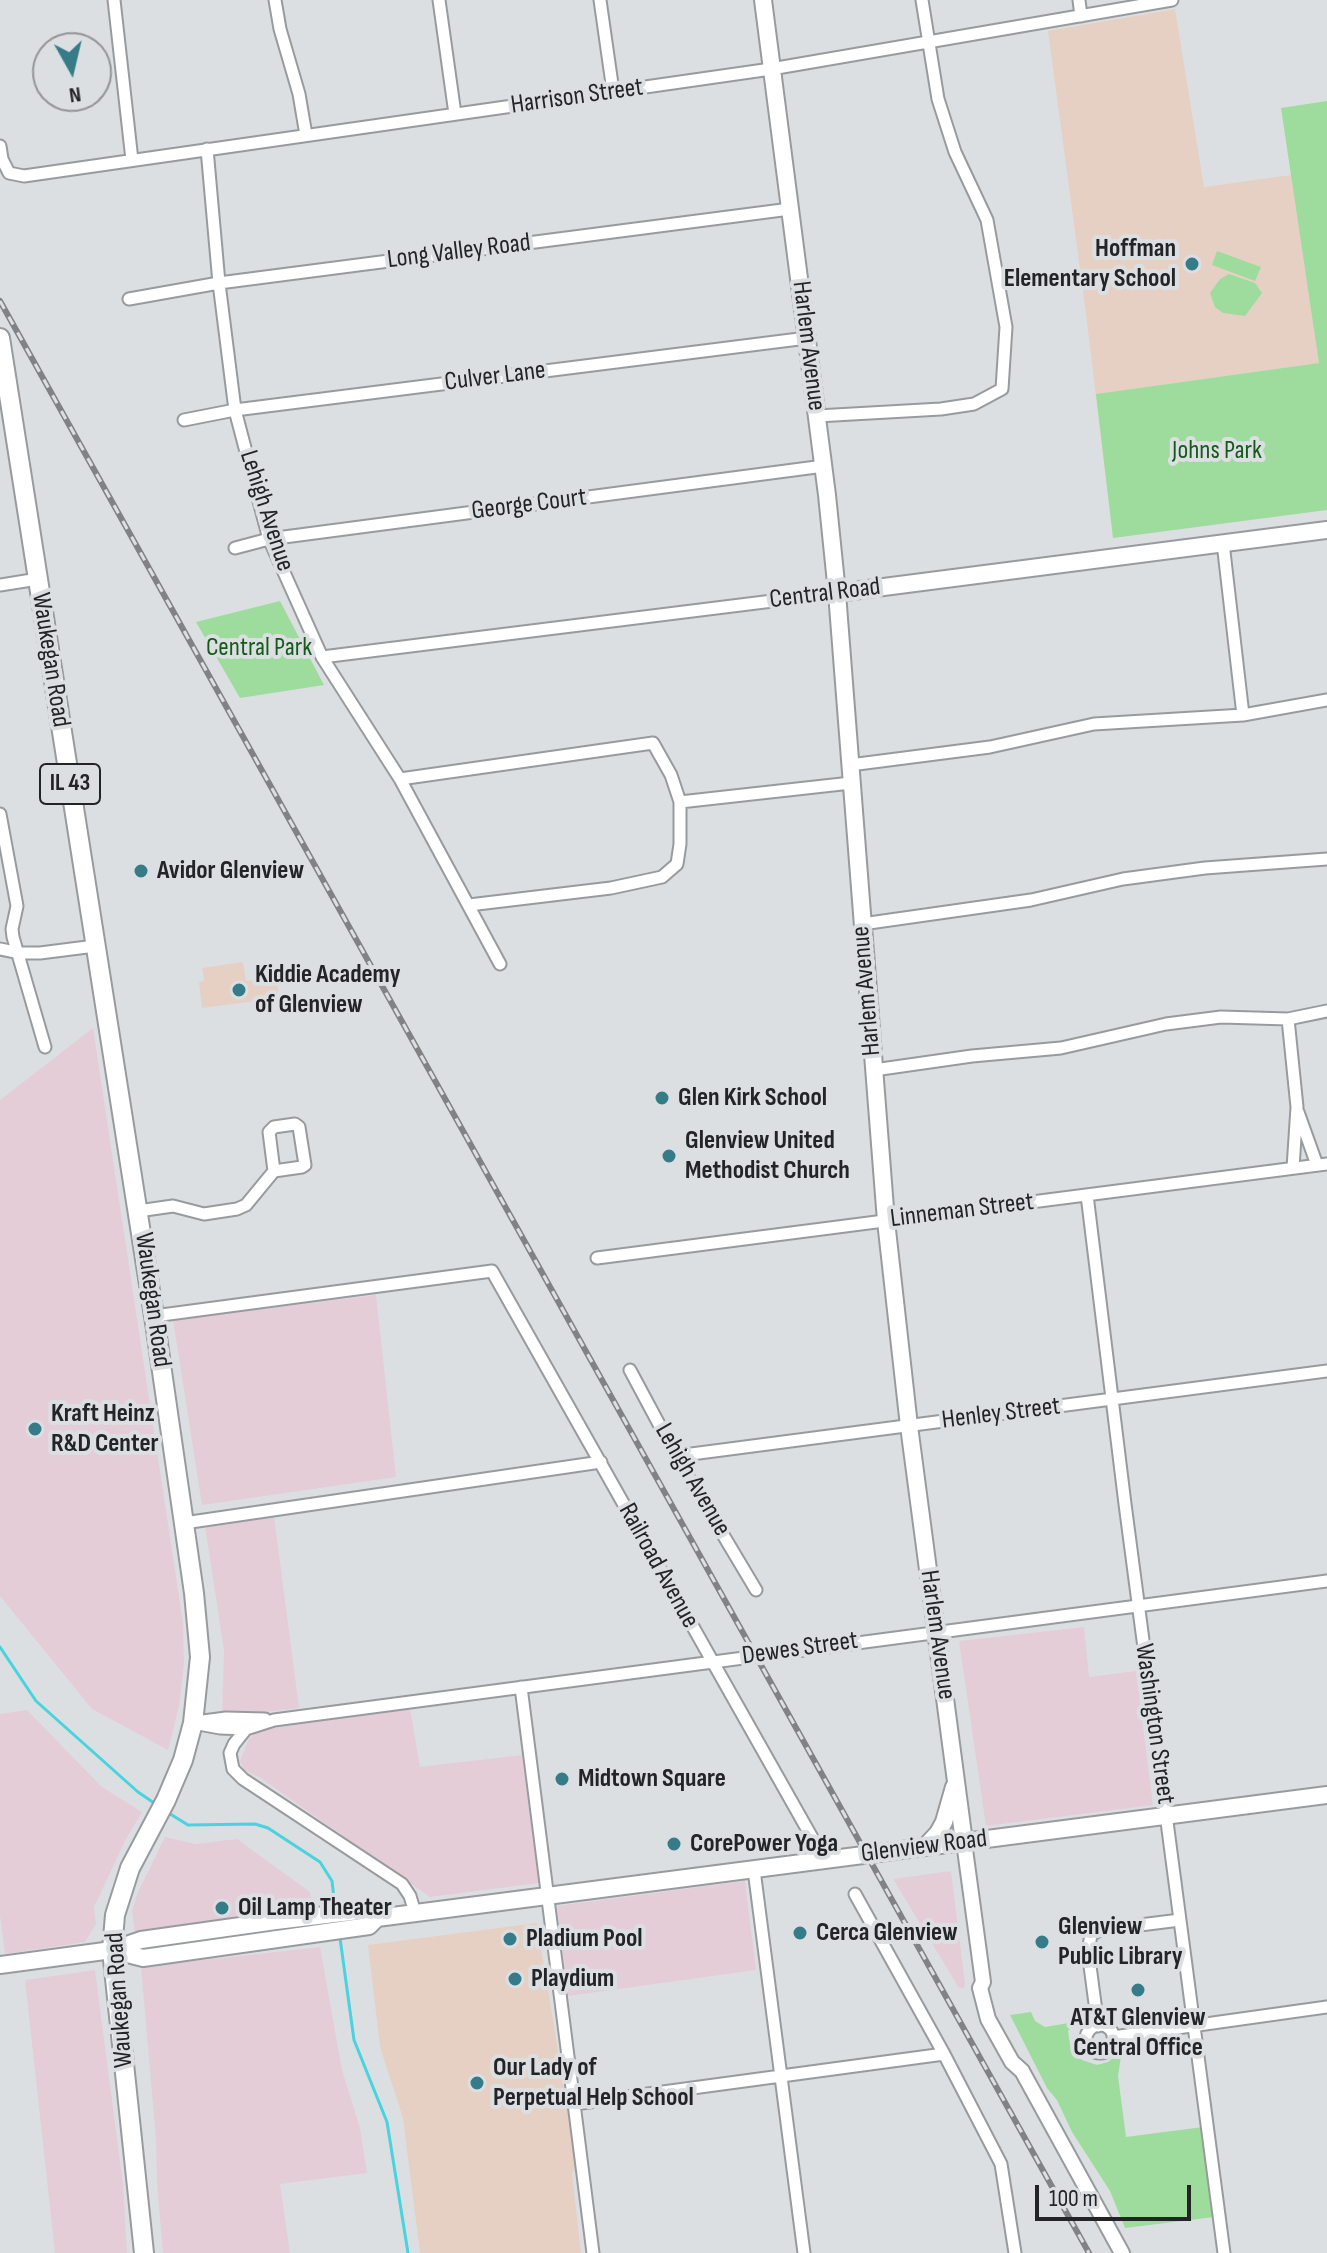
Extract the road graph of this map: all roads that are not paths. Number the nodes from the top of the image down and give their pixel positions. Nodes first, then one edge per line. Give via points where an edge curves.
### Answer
1 (114, 0) edge
2 (275, 0) edge
3 (439, 0) edge
4 (600, 0) edge
5 (763, 0) edge
6 (922, 0) edge
7 (1079, 0) edge
8 (1172, 0) edge
9 (1081, 16) junction
10 (927, 42) junction
11 (771, 69) junction
12 (613, 91) junction
13 (455, 114) junction
14 (306, 135) junction
15 (0, 146) edge
16 (207, 149) junction
17 (132, 160) junction
18 (790, 209) junction
19 (219, 283) junction
20 (129, 299) dead end
21 (0, 338) edge
22 (807, 338) junction
23 (235, 410) junction
24 (817, 416) junction
25 (184, 420) dead end
26 (824, 466) junction
27 (1327, 530) edge
28 (269, 539) junction
29 (1223, 543) junction
30 (235, 548) dead end
31 (38, 579) junction
32 (0, 585) edge
33 (837, 593) junction
34 (322, 657) junction
35 (1327, 700) edge
36 (1243, 715) junction
37 (850, 765) junction
38 (400, 779) junction
39 (851, 783) junction
40 (680, 802) junction
41 (0, 814) edge
42 (1327, 859) edge
43 (469, 905) junction
44 (862, 924) junction
45 (95, 946) junction
46 (0, 949) edge
47 (20, 953) junction
48 (500, 964) dead end
49 (1327, 1011) edge
50 (1288, 1019) junction
51 (45, 1047) dead end
52 (874, 1070) junction
53 (1297, 1107) junction
54 (1322, 1164) edge
55 (1293, 1168) junction
56 (274, 1171) junction
57 (1087, 1195) junction
58 (138, 1211) junction
59 (886, 1221) junction
60 (597, 1258) dead end
61 (154, 1316) junction
62 (630, 1370) dead end
63 (1327, 1371) edge
64 (1113, 1399) junction
65 (909, 1426) junction
66 (676, 1456) junction
67 (601, 1462) junction
68 (184, 1523) junction
69 (1327, 1581) edge
70 (756, 1590) dead end
71 (1138, 1605) junction
72 (937, 1631) junction
73 (712, 1661) junction
74 (521, 1687) junction
75 (274, 1720) junction
76 (193, 1723) junction
77 (246, 1729) junction
78 (956, 1777) junction
79 (1327, 1795) edge
80 (1167, 1815) junction
81 (964, 1842) junction
82 (925, 1847) junction
83 (820, 1861) junction
84 (754, 1870) junction
85 (855, 1894) dead end
86 (548, 1897) junction
87 (415, 1913) junction
88 (1180, 1920) junction
89 (112, 1950) junction
90 (0, 1965) edge
91 (1327, 2007) edge
92 (1193, 2024) junction
93 (1098, 2026) junction
94 (1113, 2037) junction
95 (944, 2054) junction
96 (780, 2076) junction
97 (574, 2104) junction
98 (144, 2253) edge
99 (593, 2253) edge
100 (804, 2253) edge
101 (1015, 2253) edge
102 (1122, 2253) edge
103 (1224, 2253) edge

1 - 17 street
2 - 14 street
3 - 13 street
4 - 12 street
5 - 11 main road, Harlem Avenue
6 - 10 street
7 - 9 street
8 - 9 street, Harrison Street
9 - 10 street, Harrison Street
10 - 11 street, Harrison Street
10 - 24 street via 955,152 987,220 1006,327 1002,389 974,404 941,409
11 - 12 street, Harrison Street
11 - 18 main road, Harlem Avenue
12 - 13 street, Harrison Street
13 - 14 street, Harrison Street
14 - 16 street, Harrison Street
15 - 17 street, Harrison Street via 5,167 15,176
16 - 17 street, Harrison Street
16 - 19 street, Lehigh Avenue
18 - 19 street, Long Valley Road
18 - 22 main road, Harlem Avenue
19 - 20 street, Long Valley Road
19 - 23 street, Lehigh Avenue
21 - 31 main road, Waukegan Road / IL 43
22 - 23 street, Culver Lane
22 - 24 main road, Harlem Avenue
23 - 25 street, Culver Lane
23 - 28 street, Lehigh Avenue
24 - 26 main road, Harlem Avenue
26 - 28 street, George Court
26 - 33 main road, Harlem Avenue
27 - 29 main road, Central Road
28 - 30 street, George Court
28 - 34 street, Lehigh Avenue
29 - 33 main road, Central Road
29 - 36 street
31 - 32 street
31 - 45 main road, Waukegan Road / IL 43
33 - 34 street, Central Road
33 - 37 main road, Harlem Avenue
34 - 38 street, Lehigh Avenue
35 - 36 street
36 - 37 street via 1094,724 990,747
37 - 39 main road, Harlem Avenue
38 - 40 street via 653,743
38 - 43 street, Lehigh Avenue
39 - 40 street
39 - 44 main road, Harlem Avenue
40 - 43 street via 677,864 662,877
41 - 47 street via 17,906 12,929
42 - 44 street via 1137,877 1031,900
43 - 48 street, Lehigh Avenue
44 - 52 main road, Harlem Avenue
45 - 47 street
45 - 58 main road, Waukegan Road / IL 43
46 - 47 street
47 - 51 street
49 - 50 street
50 - 52 street via 1221,1017 1061,1048
50 - 53 street
52 - 59 main road, Harlem Avenue
53 - 54 street
53 - 55 street
54 - 55 street, Linneman Street
55 - 57 street, Linneman Street
56 - 56 street via 305,1165 295,1124 269,1132
56 - 58 street via 237,1209 198,1214 173,1206
57 - 59 street, Linneman Street
57 - 64 street, Washington Street
58 - 61 main road, Waukegan Road / IL 43
59 - 60 street, Linneman Street
59 - 65 main road, Harlem Avenue
61 - 67 street, Railroad Avenue via 492,1271
61 - 68 main road, Waukegan Road / IL 43
62 - 66 street, Lehigh Avenue
63 - 64 street, Henley Street
64 - 65 street, Henley Street
64 - 71 street, Washington Street
65 - 66 street, Henley Street
65 - 72 main road, Harlem Avenue
66 - 70 street, Lehigh Avenue
67 - 68 street
67 - 73 street, Railroad Avenue
68 - 76 main road, Waukegan Road / IL 43 via 200,1657
69 - 71 street, Dewes Street
71 - 72 street, Dewes Street
71 - 80 street, Washington Street
72 - 73 street, Dewes Street
72 - 78 main road, Harlem Avenue
73 - 74 street, Dewes Street
73 - 83 street, Railroad Avenue via 819,1850
74 - 75 street, Dewes Street
74 - 86 street
75 - 76 street, Dewes Street
75 - 77 street, Dewes Street
76 - 77 street, Dewes Street
76 - 89 main road, Waukegan Road / IL 43 via 166,1800 130,1868 115,1915
77 - 87 street via 230,1753 233,1769 402,1884
78 - 81 main road, Harlem Avenue
78 - 82 main road via 944,1822
79 - 80 main road, Glenview Road
80 - 81 main road, Glenview Road
80 - 88 street, Washington Street
81 - 82 main road, Glenview Road
81 - 102 street, Harlem Avenue via 983,1982 1022,2071
82 - 83 main road, Glenview Road
83 - 84 main road, Glenview Road
84 - 86 main road, Glenview Road
84 - 96 street
85 - 95 street
86 - 87 main road, Glenview Road
86 - 97 street
87 - 89 main road, Glenview Road via 377,1918 367,1910 353,1920 143,1958
88 - 92 street, Washington Street
88 - 93 street via 1091,1935 1088,1951
89 - 90 main road, Glenview Road
89 - 98 main road, Waukegan Road / IL 43
91 - 92 street
92 - 94 street
92 - 103 street, Washington Street
93 - 94 street via 1109,2029
93 - 94 street via 1086,2037 1093,2052 1110,2049
95 - 96 street
95 - 101 street via 1001,2164
96 - 97 street
96 - 100 street
97 - 99 street

